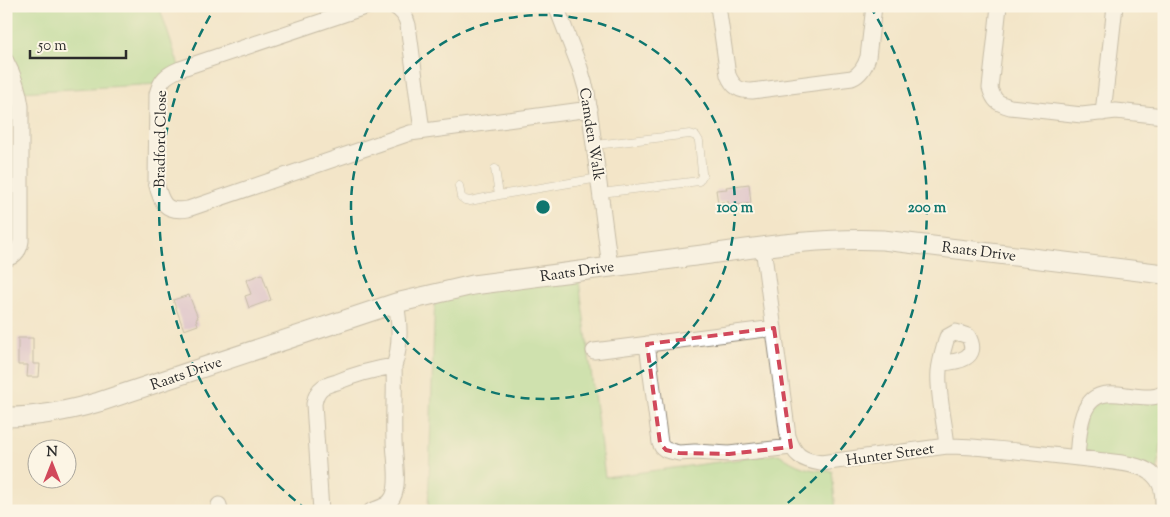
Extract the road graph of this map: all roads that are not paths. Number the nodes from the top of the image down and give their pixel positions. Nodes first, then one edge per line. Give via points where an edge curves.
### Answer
1 (368, 6) edge
2 (394, 6) edge
3 (556, 6) edge
4 (718, 6) edge
5 (874, 6) edge
6 (999, 6) edge
7 (1115, 6) edge
8 (6, 61) edge
9 (590, 108) junction
10 (1103, 113) junction
11 (1164, 116) edge
12 (422, 131) junction
13 (595, 145) junction
14 (495, 169) dead end
15 (459, 186) dead end
16 (600, 186) junction
17 (499, 195) junction
18 (763, 247) junction
19 (6, 259) edge
20 (610, 267) junction
21 (1164, 274) edge
22 (396, 303) junction
23 (774, 328) junction
24 (647, 344) junction
25 (594, 351) dead end
26 (941, 363) dead end
27 (394, 366) junction
28 (1164, 393) edge
29 (6, 417) edge
30 (791, 446) junction
31 (948, 446) junction
32 (1077, 458) junction
33 (321, 511) edge
34 (371, 511) edge
35 (1163, 511) edge

1 - 12 street, Bradford Close via 180,69 164,78 157,94 156,182 159,195 170,209 188,209
2 - 12 street via 406,17 408,25
3 - 9 street, Camden Walk via 580,68
4 - 5 street via 728,75 737,89 752,92 858,75 868,57
6 - 10 street via 990,79 993,97 1010,108 1082,115
7 - 10 street
8 - 19 street via 15,79 21,106 21,241 17,252
9 - 12 street, Bradford Close
9 - 13 street, Camden Walk
10 - 11 street
13 - 16 street, Camden Walk
13 - 16 lane via 690,134 698,141 702,173 698,181
14 - 17 lane
15 - 17 lane via 461,197 467,201
16 - 17 lane
16 - 20 street, Camden Walk
18 - 20 street, Raats Drive
18 - 21 street, Raats Drive via 860,238
18 - 23 street
20 - 22 street, Raats Drive via 473,286
22 - 27 street via 400,321 398,355
22 - 29 street, Raats Drive via 98,402 56,413
23 - 24 street
23 - 30 street
24 - 25 street
24 - 30 street via 660,443 666,450 729,454
26 - 31 street via 940,390
27 - 33 street via 351,376 317,393 314,404
27 - 34 street via 395,493 389,503
28 - 32 street via 1150,397 1105,394 1090,402 1080,424
30 - 31 street, Hunter Street via 806,461 821,463
31 - 32 street, Hunter Street
32 - 35 street, Hunter Street via 1133,465 1150,471 1162,486

